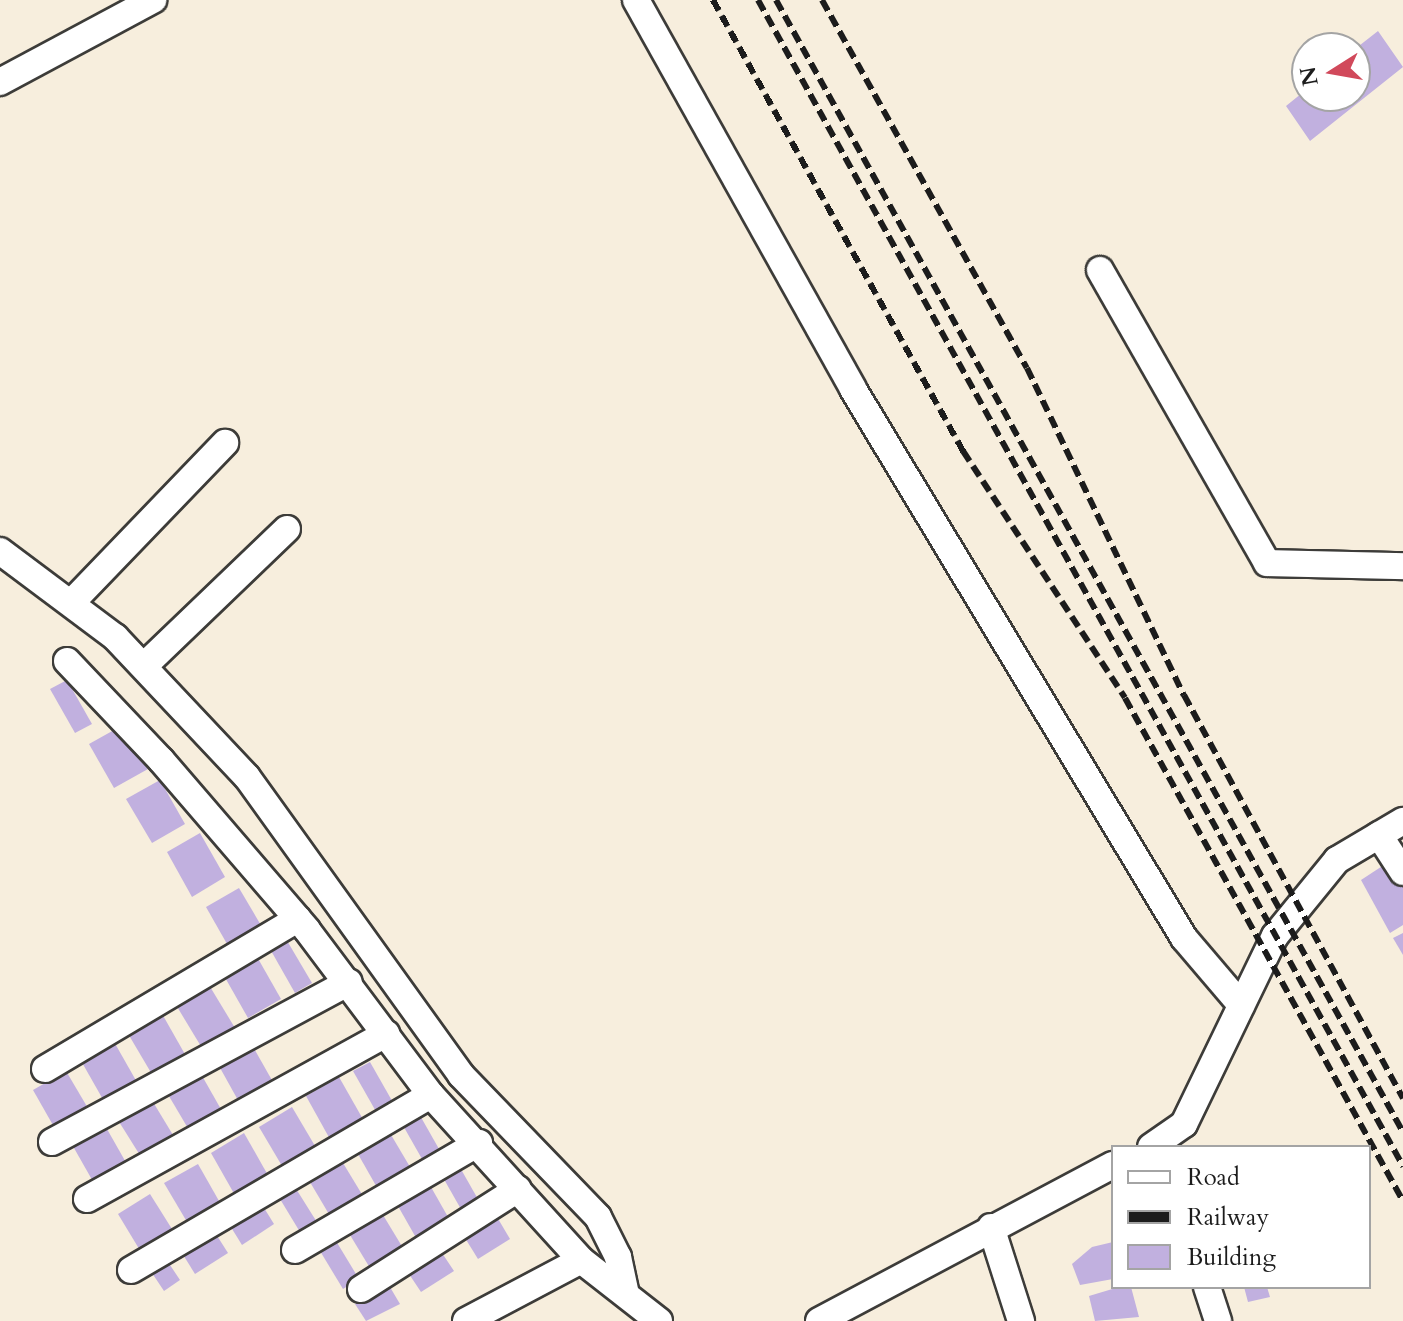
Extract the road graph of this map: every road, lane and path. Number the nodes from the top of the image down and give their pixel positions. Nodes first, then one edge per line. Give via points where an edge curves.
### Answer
1 (153, 0) edge
2 (636, 0) edge
3 (0, 82) edge
4 (1100, 270) dead end
5 (225, 443) dead end
6 (287, 529) dead end
7 (0, 551) edge
8 (1403, 566) edge
9 (72, 602) junction
10 (67, 661) dead end
11 (144, 666) junction
12 (1403, 821) edge
13 (1379, 835) junction
14 (1403, 872) edge
15 (298, 919) junction
16 (349, 982) junction
17 (1241, 1005) junction
18 (386, 1034) junction
19 (45, 1069) dead end
20 (431, 1095) junction
21 (52, 1142) dead end
22 (479, 1143) junction
23 (1159, 1145) edge
24 (1111, 1166) edge
25 (518, 1189) junction
26 (87, 1199) dead end
27 (991, 1227) junction
28 (295, 1250) dead end
29 (581, 1260) junction
30 (131, 1270) dead end
31 (361, 1289) dead end
32 (1208, 1289) edge
33 (625, 1290) junction
34 (852, 1313) edge
35 (466, 1321) edge
36 (659, 1321) edge
37 (819, 1321) edge
38 (1021, 1321) edge
39 (1218, 1321) edge

1 - 3 street
2 - 17 street via 853,389 1184,938
4 - 8 street via 1267,563
5 - 9 street
6 - 11 street
7 - 9 street
9 - 11 street
10 - 15 street
11 - 33 street via 247,777 461,1075 598,1217 618,1257
12 - 13 street
13 - 14 street
13 - 17 street via 1337,860 1275,936
15 - 16 street
15 - 19 street
16 - 18 street
16 - 21 street
17 - 23 street via 1184,1124
18 - 20 street
18 - 26 street
20 - 22 street
20 - 30 street
22 - 25 street
22 - 28 street
24 - 27 street
25 - 29 street
25 - 31 street
27 - 34 street
27 - 38 street
29 - 33 street
29 - 35 street
32 - 39 street
33 - 36 street
34 - 37 street

